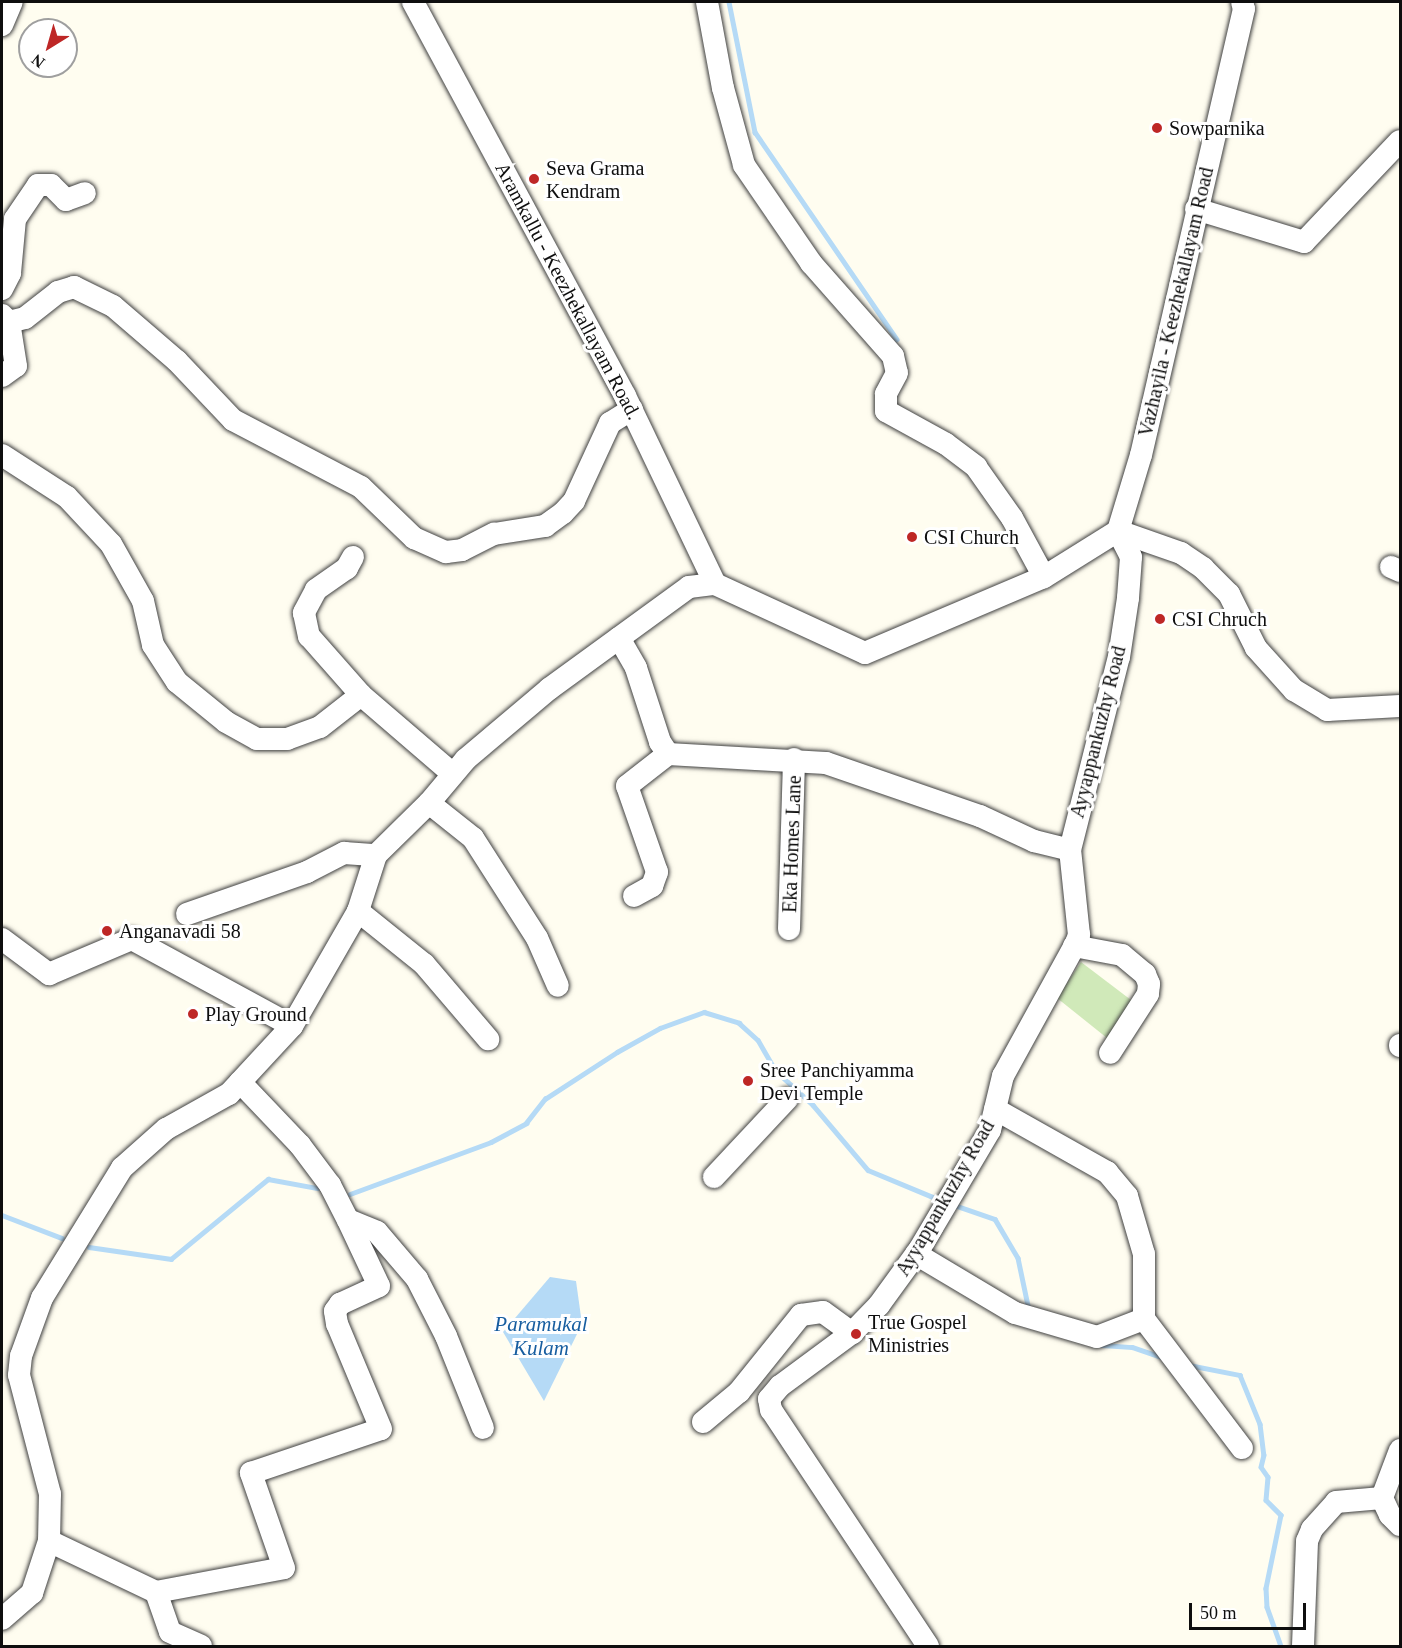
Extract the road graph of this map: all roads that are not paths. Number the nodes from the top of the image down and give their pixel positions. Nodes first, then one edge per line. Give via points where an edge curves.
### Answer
1 (12, 2) edge
2 (413, 2) edge
3 (707, 2) edge
4 (1242, 2) edge
5 (2, 25) edge
6 (1401, 141) edge
7 (85, 193) dead end
8 (1196, 209) junction
9 (2, 290) edge
10 (5, 319) edge
11 (2, 376) edge
12 (632, 410) junction
13 (2, 455) edge
14 (1118, 531) junction
15 (352, 557) dead end
16 (1044, 577) junction
17 (715, 584) junction
18 (619, 638) junction
19 (361, 695) junction
20 (1401, 706) edge
21 (668, 754) junction
22 (794, 759) junction
23 (453, 774) junction
24 (429, 803) junction
25 (1070, 850) junction
26 (376, 855) junction
27 (634, 896) dead end
28 (358, 911) junction
29 (187, 914) dead end
30 (789, 929) dead end
31 (2, 939) edge
32 (1074, 946) junction
33 (558, 986) dead end
34 (292, 1026) junction
35 (488, 1039) dead end
36 (1110, 1053) dead end
37 (240, 1082) junction
38 (786, 1099) dead end
39 (995, 1108) junction
40 (714, 1177) dead end
41 (348, 1220) junction
42 (916, 1254) junction
43 (1144, 1319) junction
44 (852, 1334) junction
45 (703, 1422) dead end
46 (483, 1428) dead end
47 (1242, 1448) dead end
48 (1401, 1450) edge
49 (1382, 1498) junction
50 (1401, 1525) edge
51 (49, 1541) junction
52 (156, 1592) junction
53 (2, 1619) edge
54 (201, 1647) edge
55 (928, 1647) edge
56 (1303, 1647) edge

1 - 5 street
2 - 12 street, Aramkallu - Keezhekallayam Road.
3 - 16 street via 723,88 744,165 811,263 893,356 897,373 886,394 886,411 946,444 976,467 1012,518
4 - 8 street, Vazhayila - Keezhekallayam Road via 1244,9
6 - 8 street via 1304,242
7 - 9 street via 66,200 51,185 38,185 15,219 10,273
8 - 14 street, Vazhayila - Keezhekallayam Road via 1141,456
10 - 11 street via 16,366
10 - 12 street via 25,318 58,292 74,287 113,306 177,361 233,420 361,487 414,538 446,552 462,550 494,534 544,526 563,513 574,501 610,423
12 - 17 street, Aramkallu - Keezhekallayam Road.
13 - 19 street via 67,497 111,544 143,601 153,645 177,682 226,722 257,740 287,739 320,727
14 - 16 street
14 - 20 street via 1182,553 1203,568 1229,594 1256,648 1294,690 1327,710
14 - 25 street, Ayyappankuzhy Road via 1131,557 1128,598 1119,657
15 - 19 street via 346,568 316,590 304,613 309,636
16 - 17 street via 865,652
17 - 18 street via 689,587
18 - 21 street via 636,668 660,742
18 - 23 street via 549,689
19 - 23 street
21 - 22 street
21 - 27 street via 627,786 657,872 652,886
22 - 25 street via 826,763 881,781 980,816 1034,841
22 - 30 street, Eka Homes Lane
23 - 24 street
24 - 26 street
24 - 33 street via 473,838 537,938
25 - 32 street, Ayyappankuzhy Road via 1079,935
26 - 28 street
26 - 29 street via 344,853 307,872
28 - 34 street
28 - 35 street via 424,964
31 - 34 street via 49,974 132,939
32 - 36 street via 1122,955 1145,974 1149,984 1148,994
32 - 39 street, Ayyappankuzhy Road via 1003,1076
34 - 37 street
37 - 41 street via 300,1145 330,1185
37 - 51 street via 229,1094 166,1129 122,1168 42,1298 21,1356 19,1376 50,1494
38 - 40 street
39 - 42 street, Ayyappankuzhy Road via 990,1130
39 - 43 street via 1107,1172 1127,1196 1144,1254
41 - 46 street via 377,1232 417,1279 446,1336
41 - 52 street via 380,1286 340,1304 335,1311 337,1324 381,1429 251,1473 284,1568
42 - 43 street via 1015,1313 1097,1337
42 - 44 street, Ayyappankuzhy Road
43 - 47 street
44 - 45 street via 823,1311 801,1315 739,1392
44 - 55 street, Ayyappankuzhy Road via 780,1386 770,1399 771,1410
48 - 49 street
49 - 50 street via 1390,1515
49 - 56 street via 1336,1502 1312,1528 1307,1541
51 - 52 street
51 - 53 street via 32,1593
52 - 54 street via 170,1632

